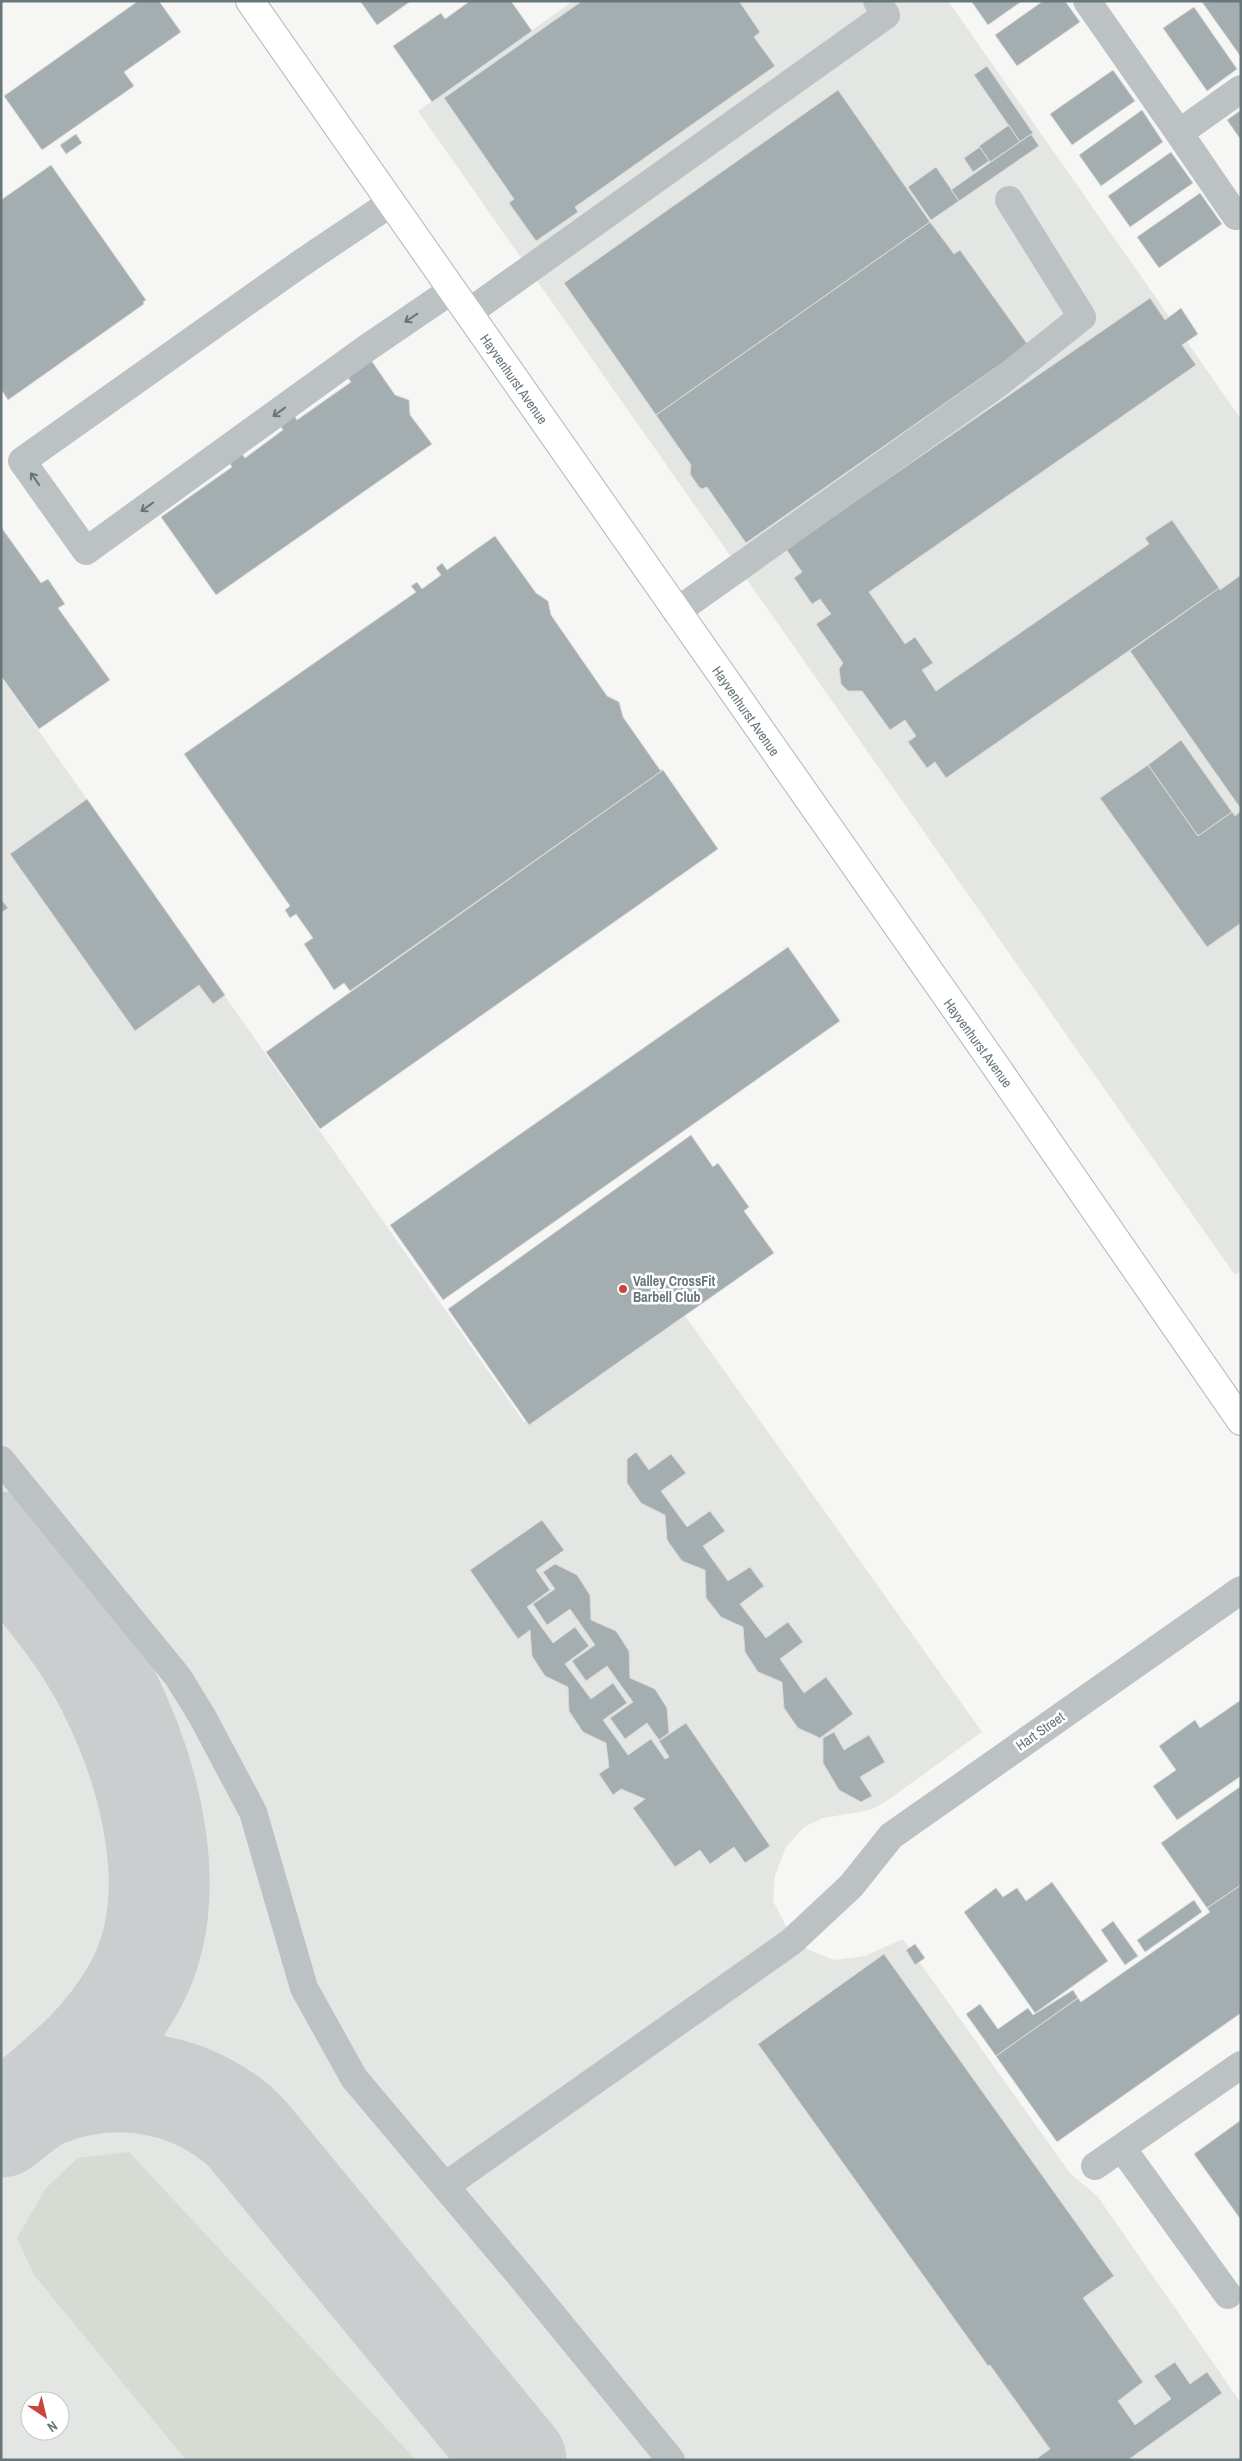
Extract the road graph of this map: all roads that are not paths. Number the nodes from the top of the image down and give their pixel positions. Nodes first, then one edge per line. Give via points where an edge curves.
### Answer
1 (250, 1) edge
2 (877, 1) edge
3 (1087, 1) edge
4 (1241, 89) edge
5 (1179, 133) junction
6 (1009, 200) dead end
7 (391, 204) junction
8 (1236, 216) dead end
9 (452, 290) junction
10 (468, 313) junction
11 (676, 612) junction
12 (1241, 1421) edge
13 (1, 1460) edge
14 (1241, 1590) edge
15 (1241, 2065) edge
16 (1122, 2148) junction
17 (1095, 2166) dead end
18 (445, 2186) junction
19 (1228, 2295) dead end
20 (671, 2460) edge

1 - 7 main road, Hayvenhurst Avenue
2 - 10 street via 886,15
3 - 5 street
4 - 5 street
5 - 8 street
6 - 11 street via 1082,318 1000,382
7 - 9 main road, Hayvenhurst Avenue
9 -> 7 street via 86,550 22,461 300,264
9 - 10 main road, Hayvenhurst Avenue
10 - 11 main road, Hayvenhurst Avenue
11 - 12 main road, Hayvenhurst Avenue
13 - 18 street via 178,1678 202,1716 253,1812 304,1988 354,2078
14 - 18 street, Hart Street via 891,1836 851,1886 791,1942
15 - 16 street
16 - 17 street
16 - 19 street
18 - 20 street

